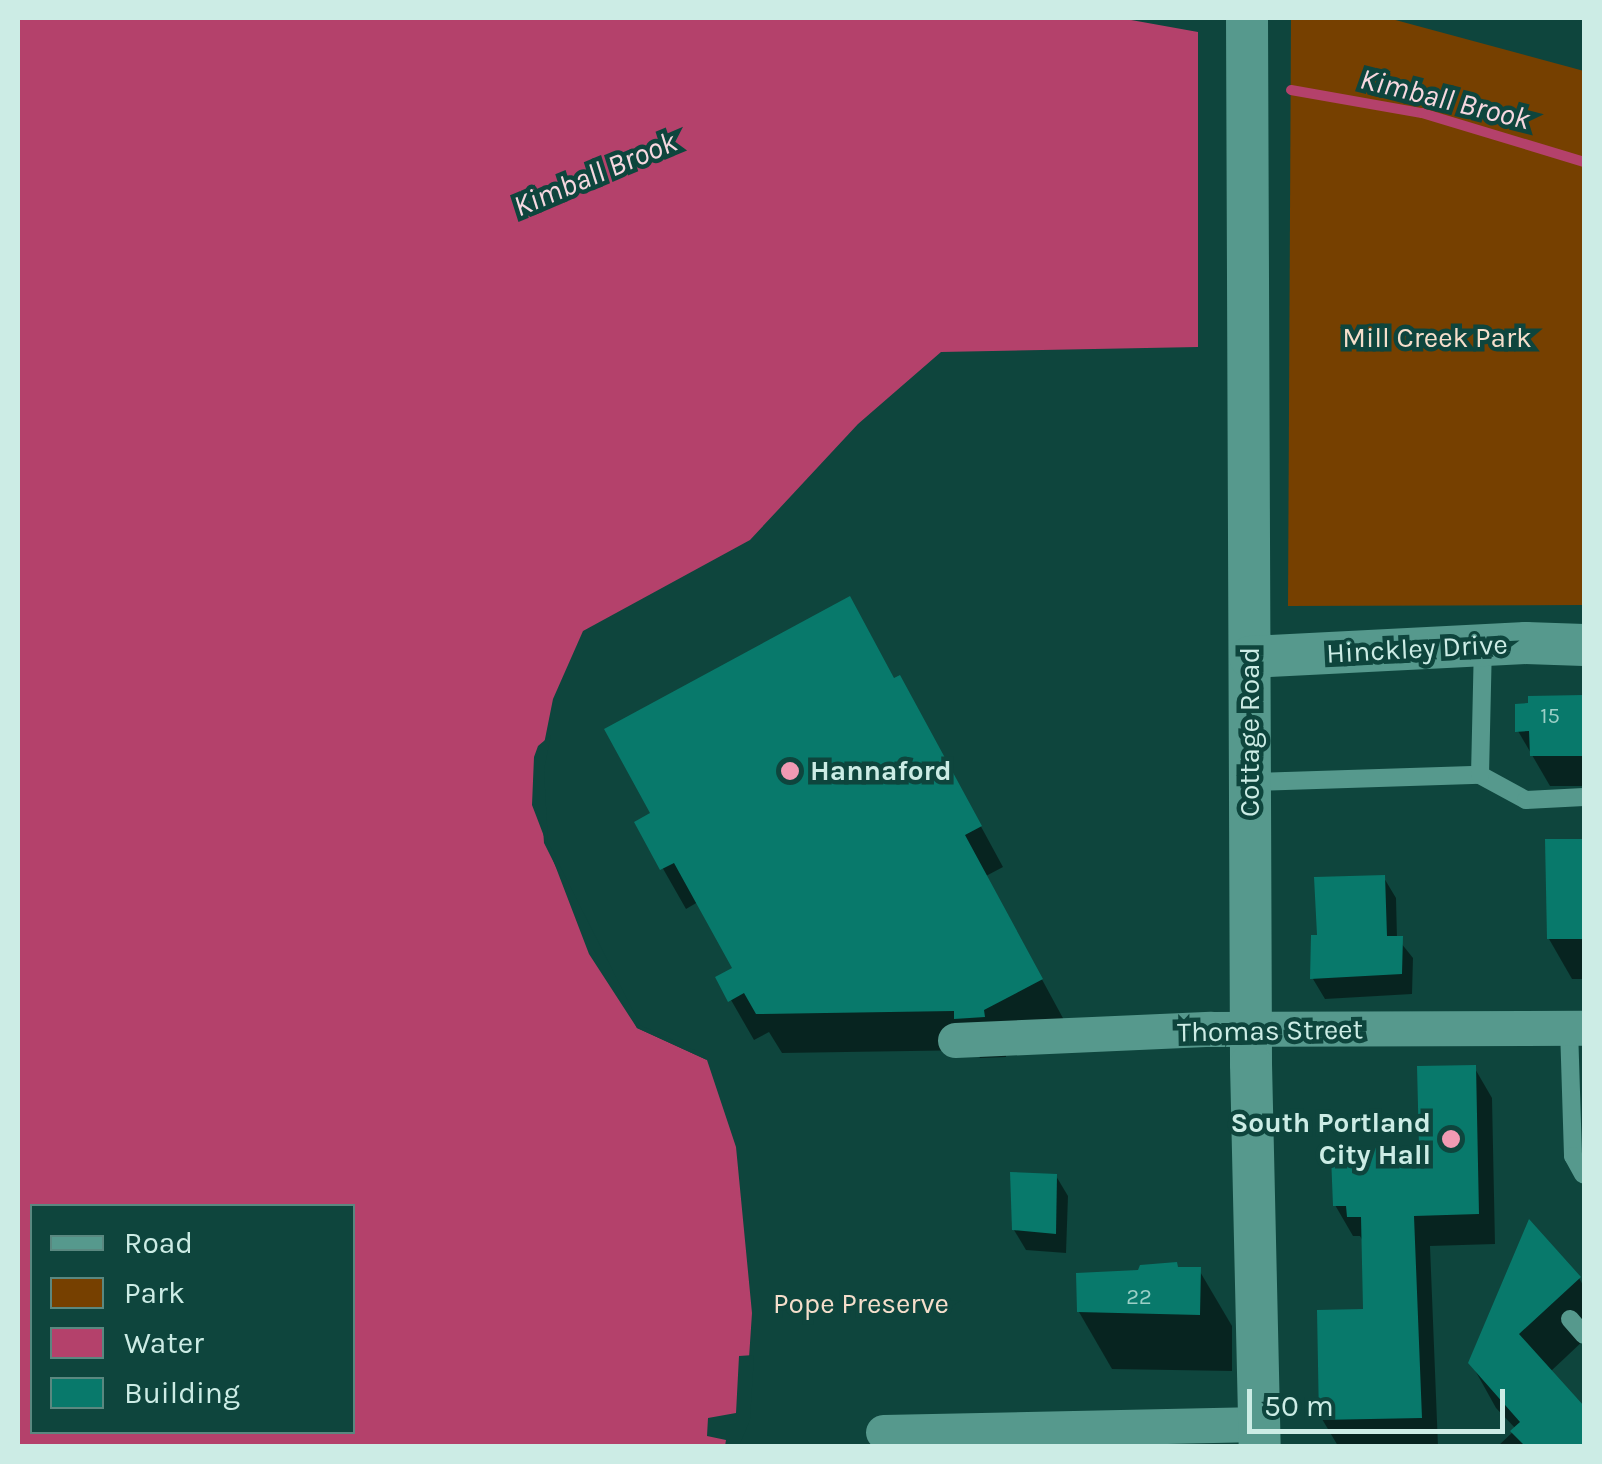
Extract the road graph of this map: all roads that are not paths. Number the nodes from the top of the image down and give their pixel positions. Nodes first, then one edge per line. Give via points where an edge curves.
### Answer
1 (1247, 18) edge
2 (1584, 644) edge
3 (1483, 645) junction
4 (1250, 657) junction
5 (1480, 776) junction
6 (1251, 782) junction
7 (1584, 797) edge
8 (1577, 1028) edge
9 (1252, 1029) junction
10 (955, 1040) dead end
11 (1583, 1174) edge
12 (1570, 1319) dead end
13 (1584, 1335) edge
14 (883, 1432) dead end
15 (1260, 1435) edge

1 - 4 street, Cottage Road
2 - 3 street, Hinckley Drive
3 - 4 street, Hinckley Drive
3 - 5 lane
4 - 6 street, Cottage Road
5 - 6 lane
5 - 7 lane via 1526,800
6 - 9 street, Cottage Road
8 - 9 street, Thomas Street
8 - 11 lane via 1573,1156
9 - 10 street, Thomas Street
9 - 15 street, Cottage Road
12 - 13 lane
14 - 15 street

